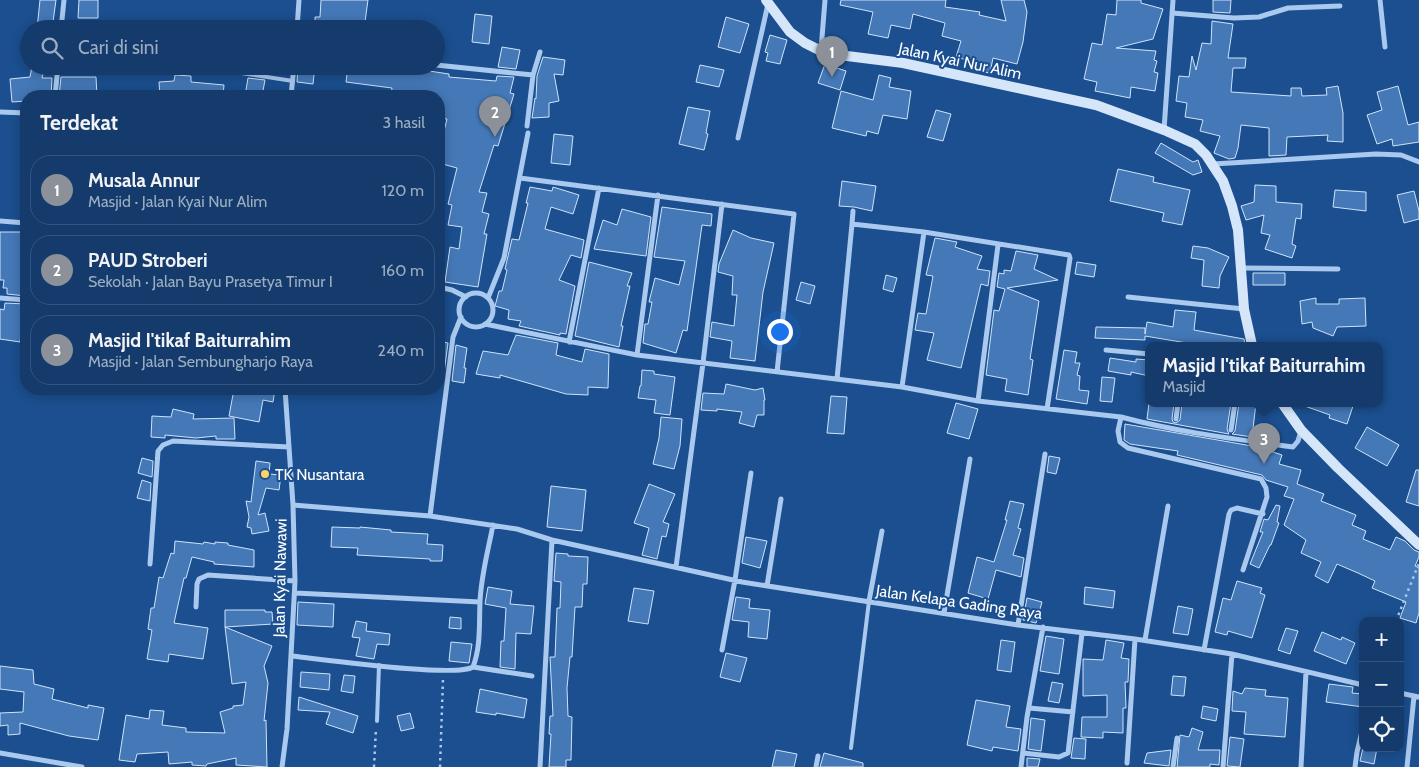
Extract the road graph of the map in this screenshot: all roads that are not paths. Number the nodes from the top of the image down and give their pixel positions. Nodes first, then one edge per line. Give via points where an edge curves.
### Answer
1 (64, 0) edge
2 (299, 0) edge
3 (825, 0) edge
4 (1172, 0) edge
5 (1380, 0) edge
6 (768, 2) edge
7 (1340, 6) dead end
8 (1172, 13) junction
9 (62, 20) edge
10 (298, 20) edge
11 (1385, 47) dead end
12 (821, 51) junction
13 (540, 52) dead end
14 (445, 66) edge
15 (57, 75) edge
16 (254, 75) edge
17 (293, 75) edge
18 (533, 75) junction
19 (293, 81) junction
20 (56, 90) edge
21 (292, 90) edge
22 (0, 112) edge
23 (20, 113) edge
24 (1164, 130) junction
25 (738, 138) dead end
26 (1419, 162) edge
27 (1212, 164) junction
28 (520, 178) junction
29 (599, 188) junction
30 (658, 196) junction
31 (722, 204) junction
32 (853, 211) dead end
33 (0, 221) edge
34 (20, 223) edge
35 (852, 224) junction
36 (924, 232) junction
37 (998, 245) junction
38 (1241, 268) junction
39 (1338, 269) dead end
40 (445, 288) edge
41 (466, 297) junction
42 (1128, 297) dead end
43 (0, 298) edge
44 (488, 298) junction
45 (20, 300) edge
46 (1244, 309) junction
47 (461, 316) junction
48 (485, 324) junction
49 (569, 342) junction
50 (1251, 342) edge
51 (1106, 350) dead end
52 (1145, 354) edge
53 (637, 355) junction
54 (703, 363) junction
55 (777, 372) junction
56 (837, 379) junction
57 (902, 387) junction
58 (285, 395) edge
59 (978, 401) junction
60 (1178, 407) edge
61 (1234, 407) edge
62 (1285, 407) edge
63 (1047, 409) junction
64 (1121, 417) junction
65 (1176, 419) dead end
66 (1231, 430) dead end
67 (1301, 430) junction
68 (289, 447) junction
69 (1045, 454) dead end
70 (970, 459) dead end
71 (751, 473) dead end
72 (781, 499) dead end
73 (293, 505) junction
74 (1168, 506) dead end
75 (1263, 514) junction
76 (430, 516) junction
77 (492, 525) junction
78 (882, 531) dead end
79 (552, 540) junction
80 (1419, 545) edge
81 (150, 564) dead end
82 (676, 567) junction
83 (1243, 570) dead end
84 (735, 580) junction
85 (295, 581) junction
86 (767, 586) junction
87 (295, 593) junction
88 (869, 601) junction
89 (480, 602) junction
90 (196, 607) dead end
91 (944, 613) junction
92 (1018, 624) junction
93 (1043, 627) junction
94 (1082, 633) junction
95 (1135, 639) junction
96 (1145, 640) junction
97 (722, 650) dead end
98 (1204, 650) junction
99 (1232, 654) junction
100 (292, 656) junction
101 (379, 665) junction
102 (473, 667) junction
103 (1306, 672) junction
104 (532, 676) dead end
105 (1359, 684) edge
106 (1404, 694) edge
107 (1417, 696) edge
108 (1029, 708) junction
109 (1073, 712) junction
110 (377, 721) road end
111 (1177, 738) dead end
112 (1359, 741) edge
113 (851, 748) dead end
114 (0, 752) edge
115 (1023, 753) junction
116 (818, 756) dead end
117 (1127, 763) dead end
118 (82, 767) edge
119 (282, 767) edge
120 (540, 767) edge
121 (816, 767) edge
122 (1021, 767) edge
123 (1173, 767) edge
124 (1223, 767) edge
125 (1301, 767) edge
126 (1355, 767) edge
127 (1407, 767) edge

1 - 9 street
2 - 10 street
3 - 12 street
4 - 8 street
5 - 11 street
6 - 12 street, Jalan Kyai Nur Alim via 790,32
6 - 25 street
7 - 8 street via 1288,8 1259,17
8 - 24 street
12 - 24 street, Jalan Kyai Nur Alim via 903,63 1096,105
13 - 18 street
14 - 18 street
15 - 20 street
16 - 19 lane
17 - 19 street
18 - 28 street
19 - 21 street
22 - 23 street
24 - 27 street, Jalan Kyai Nur Alim via 1196,144
26 - 27 street via 1401,155 1376,154
27 - 38 street, Jalan Kyai Nur Alim via 1223,181 1232,206
28 - 29 street
28 - 44 street via 504,258
29 - 30 street
29 - 49 street
30 - 31 street
30 - 53 street
31 - 54 street
31 - 55 street via 794,214
32 - 35 street
33 - 34 street
35 - 36 street
35 - 56 street
36 - 37 street
36 - 57 street
37 - 59 street
37 - 63 street via 1066,254 1070,258
38 - 39 street
38 - 46 street, Jalan Kyai Nur Alim
40 - 41 street
41 - 44 street via 477,293
41 - 47 street via 460,306
42 - 46 street
43 - 45 street
44 - 48 street via 493,309
46 - 50 street, Jalan Kyai Nur Alim
47 - 48 street via 474,326
47 - 76 street via 453,337
48 - 49 street
49 - 53 street
51 - 52 street
53 - 54 street
54 - 55 street
54 - 82 street
55 - 56 street
56 - 57 street
57 - 59 street
58 - 68 street, Jalan Kyai Nawawi
59 - 63 street
60 - 65 street
61 - 66 street
62 - 67 street
63 - 64 street
64 - 67 street via 1207,435 1293,447
64 - 75 street via 1120,442 1128,448 1261,479 1267,497
67 - 80 street
68 - 73 street, Jalan Kyai Nawawi
68 - 81 street via 173,441 163,445 158,451
69 - 92 street
70 - 91 street
71 - 84 street
72 - 86 street
73 - 76 street, Jalan Kelapa Gading Raya
73 - 85 street, Jalan Kyai Nawawi
74 - 96 street
75 - 83 street
75 - 98 street via 1237,508 1228,514
76 - 77 street, Jalan Kelapa Gading Raya
77 - 79 street, Jalan Kelapa Gading Raya
77 - 89 street
78 - 88 street
79 - 82 street, Jalan Kelapa Gading Raya
79 - 120 street
82 - 84 street, Jalan Kelapa Gading Raya
84 - 86 street, Jalan Kelapa Gading Raya
84 - 97 street
85 - 87 street, Jalan Kyai Nawawi
85 - 90 street via 208,574 197,584
86 - 88 street, Jalan Kelapa Gading Raya
87 - 89 street
87 - 100 street, Jalan Kyai Nawawi
88 - 91 street, Jalan Kelapa Gading Raya
88 - 113 lane
89 - 102 street via 477,658
91 - 92 street, Jalan Kelapa Gading Raya
92 - 93 street, Jalan Kelapa Gading Raya
93 - 94 street, Jalan Kelapa Gading Raya
93 - 108 street
94 - 95 street, Jalan Kelapa Gading Raya
94 - 109 street
95 - 96 street, Jalan Kelapa Gading Raya
95 - 117 street
96 - 98 street, Jalan Kelapa Gading Raya
98 - 99 street, Jalan Kelapa Gading Raya
99 - 103 street, Jalan Kelapa Gading Raya
99 - 124 street
100 - 101 street
100 - 119 street, Jalan Kyai Nawawi
101 - 102 street via 443,670
101 - 110 lane
102 - 104 street
103 - 105 street, Jalan Kelapa Gading Raya
103 - 125 street
106 - 107 street
107 - 127 street
108 - 109 street
108 - 115 street
109 - 115 street via 1068,753 1059,757
111 - 123 street
112 - 126 street
114 - 118 street
115 - 122 street
116 - 121 street

